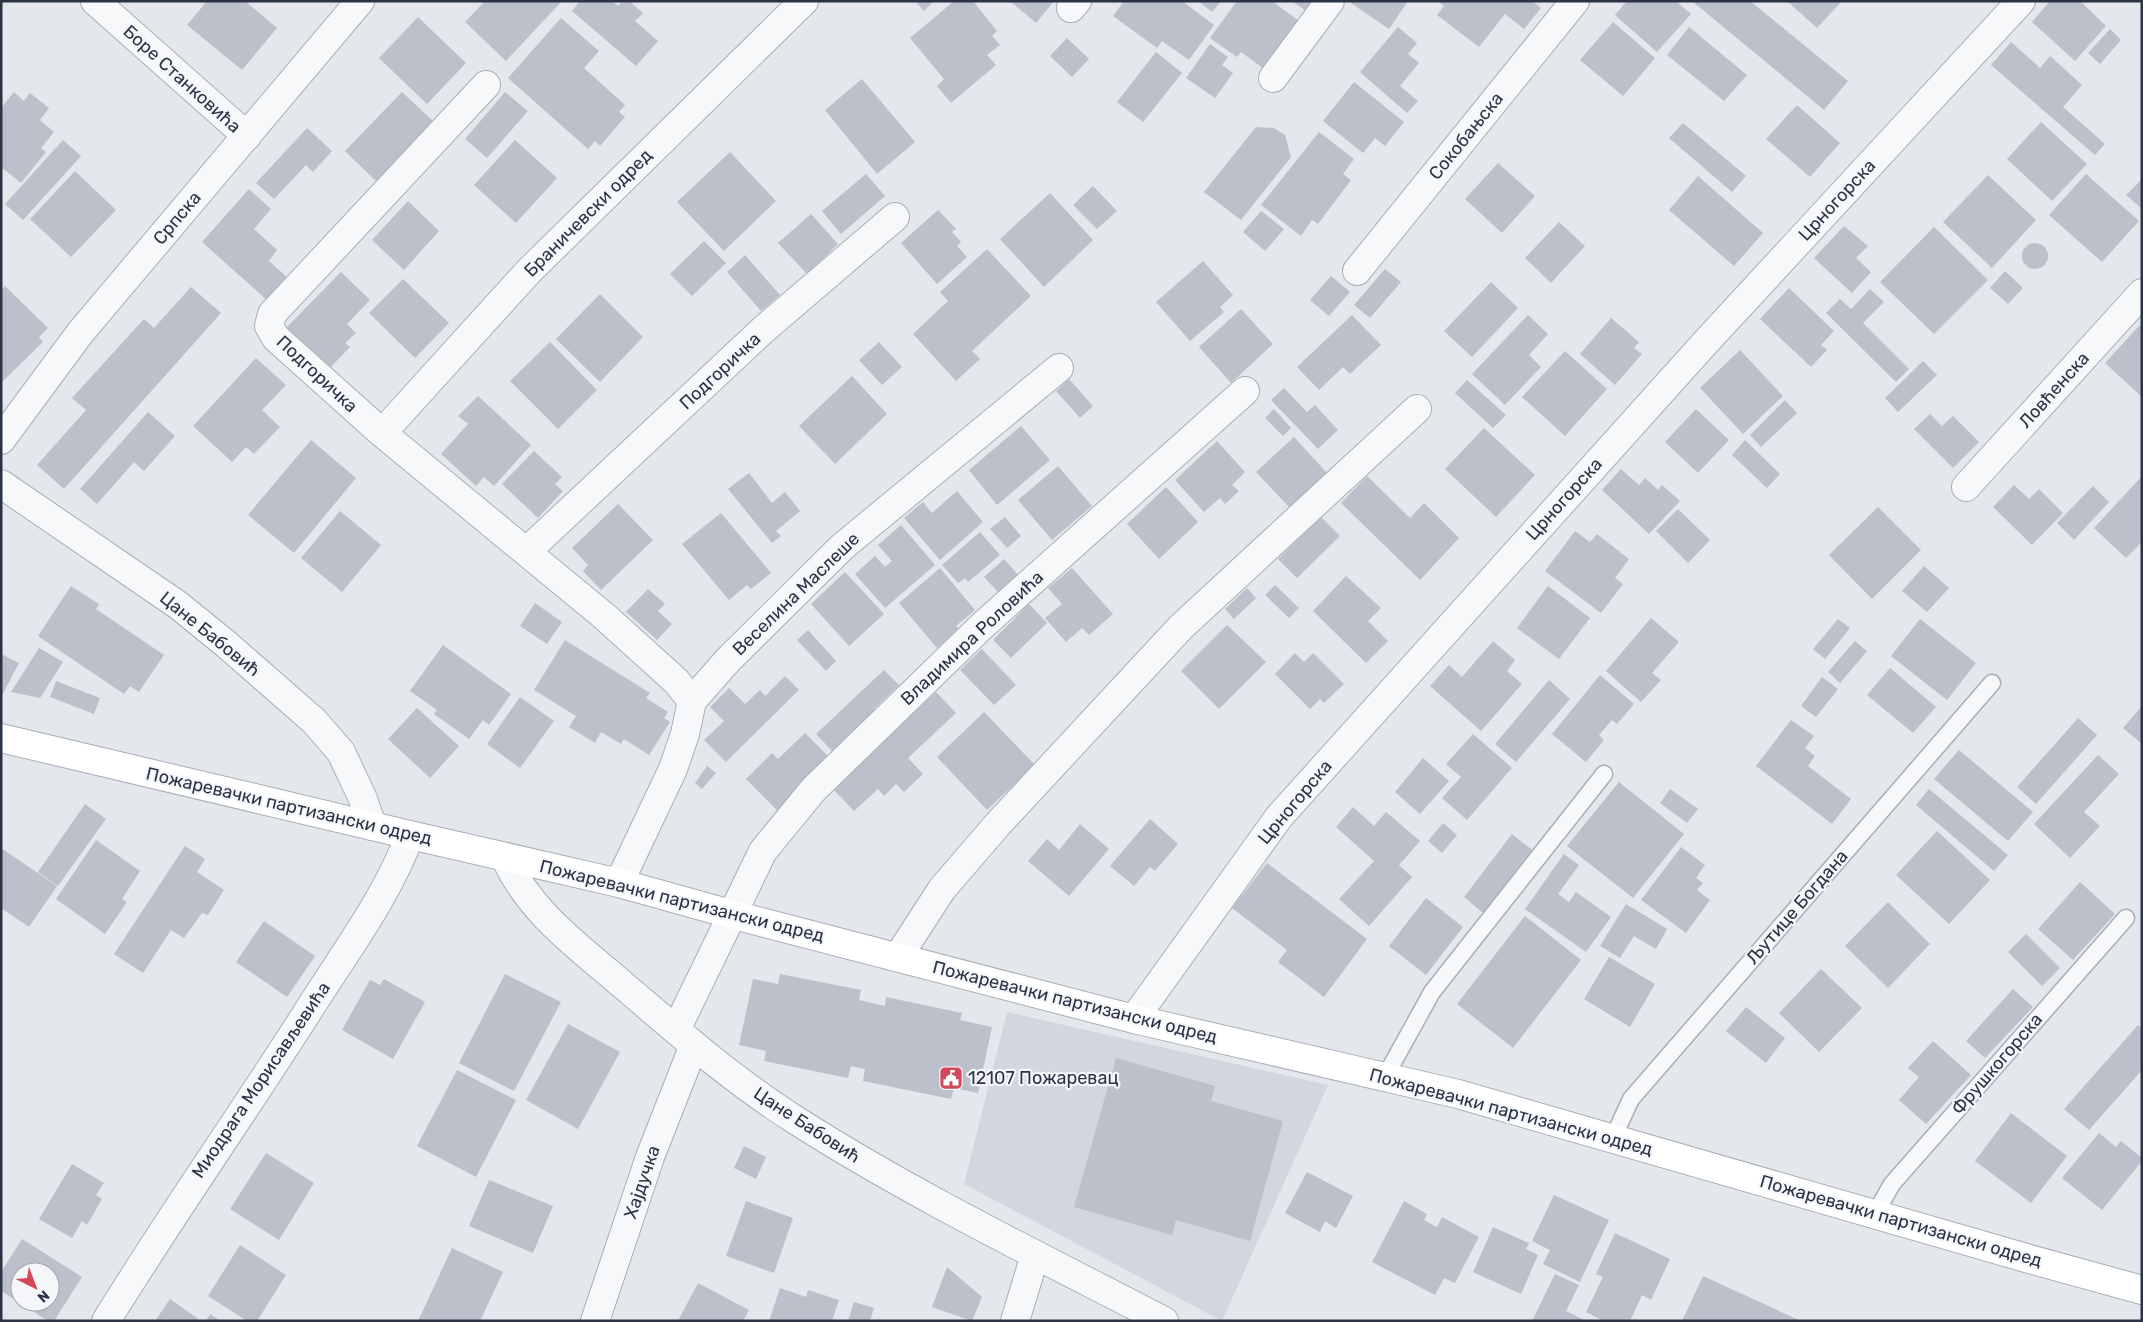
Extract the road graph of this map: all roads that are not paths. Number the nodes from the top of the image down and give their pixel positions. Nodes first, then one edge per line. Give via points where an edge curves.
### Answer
1 (96, 1) edge
2 (360, 1) edge
3 (804, 1) edge
4 (1330, 1) edge
5 (1574, 1) edge
6 (2021, 1) edge
7 (1273, 78) dead end
8 (486, 85) dead end
9 (247, 136) junction
10 (895, 216) dead end
11 (1357, 271) dead end
12 (2142, 293) edge
13 (1059, 368) dead end
14 (1245, 391) dead end
15 (1417, 409) dead end
16 (382, 433) junction
17 (1, 440) edge
18 (1, 484) edge
19 (1966, 487) dead end
20 (527, 550) junction
21 (1992, 683) dead end
22 (692, 701) junction
23 (1, 738) edge
24 (1604, 774) dead end
25 (372, 826) junction
26 (410, 836) junction
27 (505, 857) junction
28 (619, 883) junction
29 (734, 915) junction
30 (2126, 918) dead end
31 (898, 957) junction
32 (1134, 1019) junction
33 (685, 1038) junction
34 (1385, 1077) junction
35 (1613, 1138) junction
36 (1875, 1214) junction
37 (1036, 1254) junction
38 (2142, 1290) edge
39 (106, 1321) edge
40 (595, 1321) edge
41 (1015, 1321) edge
42 (1164, 1321) edge

1 - 9 street, Боре Станковића
2 - 9 street, Српска
3 - 16 street, Браничевски одред via 529,271
4 - 7 street
5 - 11 street, Сокобањска
6 - 32 street, Црногорска via 1705,343 1279,817
8 - 16 street, Подгоричка via 272,314 269,326 276,338
9 - 17 street, Српска via 80,333
10 - 20 street, Подгоричка via 764,330
12 - 19 street, Ловћенска
13 - 22 street, Веселина Маслеше via 842,547 728,660
14 - 29 street, Владимира Роловића via 982,625 813,790 763,851
15 - 31 street via 1181,627 985,838 942,889
16 - 20 street, Подгоричка
18 - 25 street, Цане Бабовић via 178,605 314,721 348,764
20 - 22 street, Подгоричка via 676,681
21 - 35 lane, Љутице Богдана via 1631,1099
22 - 28 street, Веселина Маслеше via 673,769
23 - 25 street, Пожаревачки партизански одред
24 - 34 lane via 1432,992
25 - 26 street, Пожаревачки партизански одред
26 - 27 street, Пожаревачки партизански одред
26 - 39 street, Миодрага Морисављевића via 378,902
27 - 28 street, Пожаревачки партизански одред
27 - 33 street, Цане Бабовић via 522,888 549,922
28 - 29 street, Пожаревачки партизански одред
29 - 31 street, Пожаревачки партизански одред
29 - 33 street, Владимира Роловића
30 - 36 lane, Фрушкогорска via 1892,1184
31 - 32 street, Пожаревачки партизански одред
32 - 34 street, Пожаревачки партизански одред
33 - 37 street, Цане Бабовић via 796,1120 895,1180
33 - 40 street, Хајдучка via 650,1157
34 - 35 street, Пожаревачки партизански одред
35 - 36 street, Пожаревачки партизански одред
36 - 38 street, Пожаревачки партизански одред
37 - 41 street
37 - 42 street, Цане Бабовић

